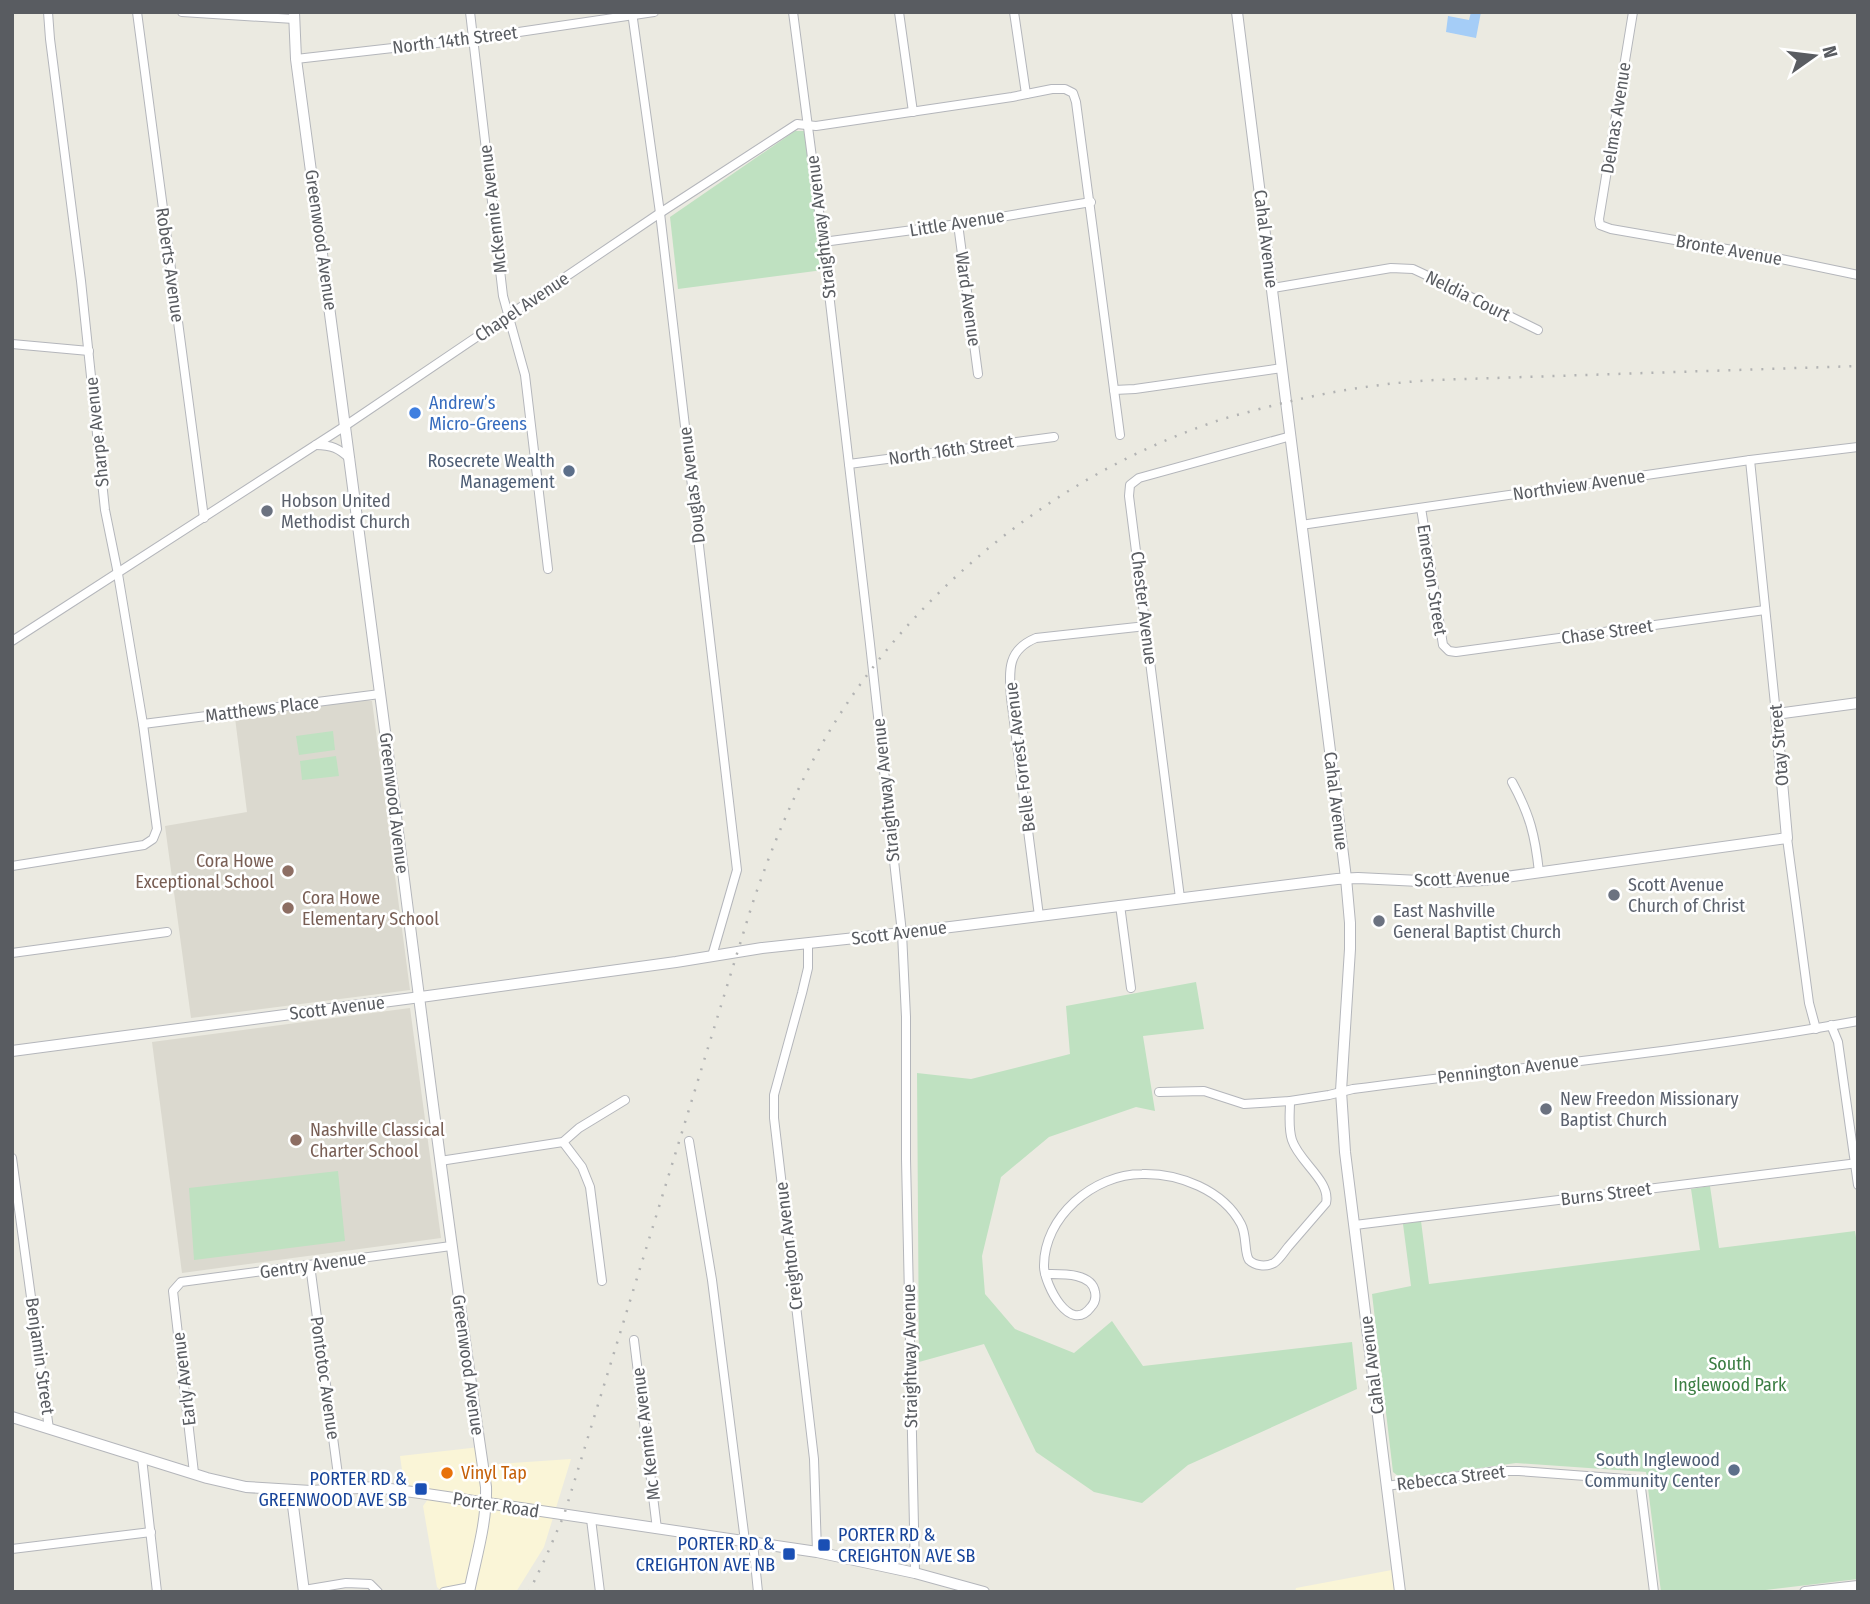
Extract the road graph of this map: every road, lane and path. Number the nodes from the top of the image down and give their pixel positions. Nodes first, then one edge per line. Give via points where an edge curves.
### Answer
1 (48, 12) edge
2 (137, 12) edge
3 (182, 12) edge
4 (470, 12) edge
5 (654, 12) edge
6 (793, 12) edge
7 (899, 12) edge
8 (1014, 12) edge
9 (1237, 12) edge
10 (1633, 12) edge
11 (633, 14) edge
12 (294, 15) edge
13 (472, 38) junction
14 (296, 59) junction
15 (1026, 94) junction
16 (913, 112) junction
17 (807, 125) junction
18 (1091, 202) junction
19 (660, 213) junction
20 (958, 224) junction
21 (1600, 225) joint
22 (823, 242) junction
23 (1858, 275) edge
24 (1273, 288) junction
25 (508, 316) junction
26 (1538, 330) dead end
27 (12, 344) edge
28 (89, 351) junction
29 (1282, 368) junction
30 (978, 374) dead end
31 (1114, 390) junction
32 (345, 426) junction
33 (1120, 435) dead end
34 (1291, 436) junction
35 (1054, 437) dead end
36 (316, 445) junction
37 (1858, 447) edge
38 (350, 459) junction
39 (1750, 460) junction
40 (849, 464) junction
41 (1420, 508) junction
42 (204, 518) junction
43 (1301, 525) junction
44 (548, 569) dead end
45 (118, 574) junction
46 (1765, 610) junction
47 (1146, 626) junction
48 (12, 641) edge
49 (1448, 650) joint
50 (380, 694) junction
51 (1858, 703) edge
52 (1776, 714) junction
53 (143, 724) junction
54 (1512, 782) dead end
55 (1787, 838) junction
56 (12, 866) edge
57 (1539, 872) junction
58 (1346, 878) junction
59 (1180, 898) junction
60 (1120, 905) junction
61 (1038, 916) junction
62 (167, 932) dead end
63 (902, 933) junction
64 (807, 944) junction
65 (12, 953) edge
66 (712, 956) junction
67 (1131, 988) dead end
68 (419, 997) junction
69 (1858, 1021) edge
70 (1832, 1026) junction
71 (1816, 1029) junction
72 (12, 1051) edge
73 (1341, 1091) junction
74 (1159, 1092) dead end
75 (625, 1101) dead end
76 (1290, 1101) junction
77 (689, 1141) dead end
78 (563, 1142) junction
79 (12, 1158) edge
80 (440, 1161) junction
81 (1856, 1163) edge
82 (1858, 1185) edge
83 (1355, 1225) junction
84 (17, 1227) edge
85 (451, 1246) junction
86 (310, 1265) junction
87 (1045, 1274) junction
88 (602, 1281) dead end
89 (176, 1286) joint
90 (634, 1340) dead end
91 (12, 1417) edge
92 (49, 1429) junction
93 (142, 1458) junction
94 (194, 1473) junction
95 (1386, 1486) junction
96 (291, 1490) junction
97 (340, 1490) junction
98 (486, 1504) junction
99 (591, 1519) junction
100 (657, 1529) junction
101 (151, 1532) junction
102 (749, 1542) junction
103 (12, 1549) edge
104 (817, 1552) junction
105 (915, 1573) junction
106 (1858, 1586) edge
107 (470, 1589) edge
108 (304, 1591) edge
109 (157, 1592) edge
110 (378, 1592) edge
111 (444, 1592) edge
112 (600, 1592) edge
113 (758, 1592) edge
114 (984, 1592) edge
115 (1400, 1592) edge
116 (1654, 1592) edge
117 (1805, 1592) edge

1 - 28 street, Sharpe Avenue
2 - 42 street, Roberts Avenue
3 - 12 street
4 - 13 street, McKennie Avenue
5 - 11 street, North 14th Street
6 - 17 street, Straightway Avenue
7 - 16 street
8 - 15 street
9 - 24 street, Cahal Avenue
10 - 21 street, Delmas Avenue
11 - 13 street, North 14th Street
11 - 19 street, Douglas Avenue
12 - 14 street, Greenwood Avenue
13 - 14 street, North 14th Street
13 - 25 street, McKennie Avenue
14 - 32 street, Greenwood Avenue
15 - 16 street, Chapel Avenue
15 - 18 street, Chapel Avenue via 1052,89 1073,93
16 - 17 street, Chapel Avenue
17 - 19 street, Chapel Avenue via 797,124
17 - 22 street, Straightway Avenue
18 - 20 street, Little Avenue
18 - 31 street
19 - 25 street, Chapel Avenue
19 - 66 street, Douglas Avenue via 737,870
20 - 22 street, Little Avenue
20 - 30 street, Ward Avenue
21 - 23 street, Bronte Avenue
22 - 40 street, Straightway Avenue
24 - 26 street, Neldia Court via 1391,268 1413,270
24 - 29 street, Cahal Avenue
25 - 32 street, Chapel Avenue
25 - 44 street, McKennie Avenue via 526,375
27 - 28 street
28 - 45 street, Sharpe Avenue via 105,510
29 - 31 street
29 - 34 street, Cahal Avenue
31 - 33 street
32 - 36 street, Chapel Avenue
32 - 38 street, Greenwood Avenue
34 - 43 street, Cahal Avenue
34 - 47 street, Chester Avenue via 1139,478 1130,485
35 - 40 street, North 16th Street
36 - 38 street via 336,447
36 - 42 street, Chapel Avenue
37 - 39 street, Northview Avenue
38 - 50 street, Greenwood Avenue
39 - 41 street, Northview Avenue
39 - 46 street, Otay Street
40 - 63 street, Straightway Avenue
41 - 43 street, Northview Avenue
41 - 49 street, Emerson Street via 1443,645
42 - 45 street, Chapel Avenue
43 - 58 street, Cahal Avenue
45 - 48 street, Chapel Avenue
45 - 53 street, Sharpe Avenue
46 - 49 street, Chase Street
46 - 52 street, Otay Street
47 - 59 street, Chester Avenue
47 - 61 street, Belle Forrest Avenue via 1036,638 1024,643 1012,661 1011,698
50 - 53 street, Matthews Place
50 - 68 street, Greenwood Avenue
51 - 52 street
52 - 55 street, Otay Street
53 - 56 street, Sharpe Avenue via 157,829 153,839 144,845
54 - 57 street via 1527,809
55 - 57 street, Scott Avenue
55 - 71 street, Otay Street
57 - 58 street, Scott Avenue via 1440,882
58 - 59 street, Scott Avenue
58 - 73 street, Cahal Avenue via 1350,949
59 - 60 street, Scott Avenue
60 - 61 street, Scott Avenue
60 - 67 street
61 - 63 street, Scott Avenue
62 - 65 street
63 - 64 street, Scott Avenue
63 - 105 street, Straightway Avenue
64 - 66 street, Scott Avenue
64 - 104 street, Creighton Avenue via 807,968 774,1096 774,1118 814,1459
66 - 68 street, Scott Avenue
68 - 72 street, Scott Avenue
68 - 80 street, Greenwood Avenue
69 - 70 street, Pennington Avenue
70 - 71 street, Pennington Avenue
70 - 81 street
71 - 73 street, Pennington Avenue
73 - 76 street, Pennington Avenue
73 - 83 street, Cahal Avenue
74 - 76 street, Pennington Avenue via 1203,1091 1244,1104
75 - 78 street
76 - 87 street via 1292,1138 1298,1154 1328,1194 1326,1203 1275,1262 1260,1266 1251,1262 1241,1223 1210,1193 1177,1177 1136,1174 1100,1184 1072,1203 1051,1233
77 - 102 street
78 - 80 street
78 - 88 street via 590,1187
79 - 84 street, Benjamin Street
80 - 85 street, Greenwood Avenue
81 - 82 street
81 - 83 street, Burns Street
83 - 95 street, Cahal Avenue
84 - 92 street, Benjamin Street
85 - 86 street, Gentry Avenue
85 - 98 street, Greenwood Avenue
86 - 89 street, Gentry Avenue
86 - 97 street, Pontotoc Avenue
87 - 87 street via 1052,1293 1068,1313 1077,1316 1092,1306 1096,1297 1091,1282
89 - 94 street, Early Avenue
90 - 100 street, Mc Kennie Avenue
91 - 92 street, Porter Road
92 - 93 street, Porter Road
93 - 94 street, Porter Road
93 - 101 street
94 - 96 street, Porter Road via 246,1487
95 - 115 street, Cahal Avenue
95 - 116 street, Rebecca Street via 1497,1471 1640,1480
96 - 97 street, Porter Road
96 - 108 street
97 - 98 street, Porter Road via 375,1488
98 - 99 street, Porter Road
98 - 107 street, Greenwood Avenue
99 - 100 street, Porter Road
99 - 112 street
100 - 102 street, Porter Road
101 - 103 street
101 - 109 street
102 - 104 street, Porter Road
102 - 113 street
104 - 105 street, Porter Road
105 - 114 street, Porter Road
106 - 117 street
107 - 111 street
108 - 110 street via 346,1583 370,1584

